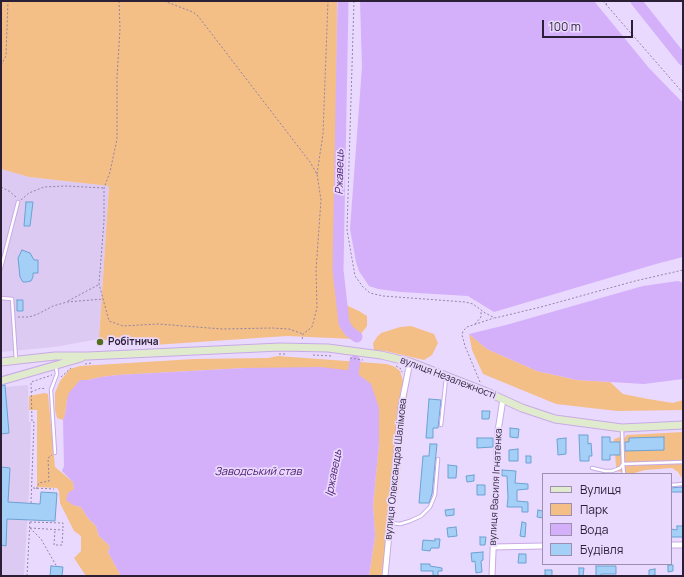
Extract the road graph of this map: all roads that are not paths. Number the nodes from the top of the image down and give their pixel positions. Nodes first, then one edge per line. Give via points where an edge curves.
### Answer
1 (18, 202) road end
2 (1, 268) edge
3 (1, 298) edge
4 (88, 356) junction
5 (16, 360) junction
6 (1, 362) edge
7 (410, 362) junction
8 (56, 366) junction
9 (446, 376) junction
10 (1, 380) edge
11 (503, 399) junction
12 (441, 425) dead end
13 (683, 425) edge
14 (622, 428) junction
15 (55, 453) road end
16 (438, 459) dead end
17 (683, 462) edge
18 (623, 464) junction
19 (592, 468) dead end
20 (624, 473) edge
21 (683, 484) edge
22 (672, 485) edge
23 (391, 523) junction
24 (672, 545) edge
25 (683, 545) edge
26 (542, 546) edge
27 (493, 547) junction
28 (385, 576) edge
29 (492, 576) edge

1 - 2 lane
3 - 5 lane via 12,299
4 - 5 main road, вулиця Незалежності
4 - 7 main road, вулиця Незалежності via 302,347 381,355
4 - 8 main road, вулиця Незалежності
5 - 6 main road, вулиця Незалежності
7 - 9 main road, вулиця Незалежності
7 - 23 street, вулиця Олександра Шалімова via 401,407
8 - 10 main road, вулиця Незалежності
8 - 15 lane via 57,374 51,390
9 - 11 main road, вулиця Незалежності
9 - 12 lane
11 - 14 main road, вулиця Незалежності via 555,419
11 - 27 street, вулиця Василя Ігнатенка via 498,431
13 - 14 main road, вулиця Незалежності
14 - 18 lane
16 - 23 lane via 435,495 430,507 421,516 410,521
17 - 18 lane
18 - 19 lane via 612,471
18 - 20 lane
21 - 22 lane
23 - 28 street, вулиця Олександра Шалімова
24 - 25 street
26 - 27 street
27 - 29 street, вулиця Василя Ігнатенка

